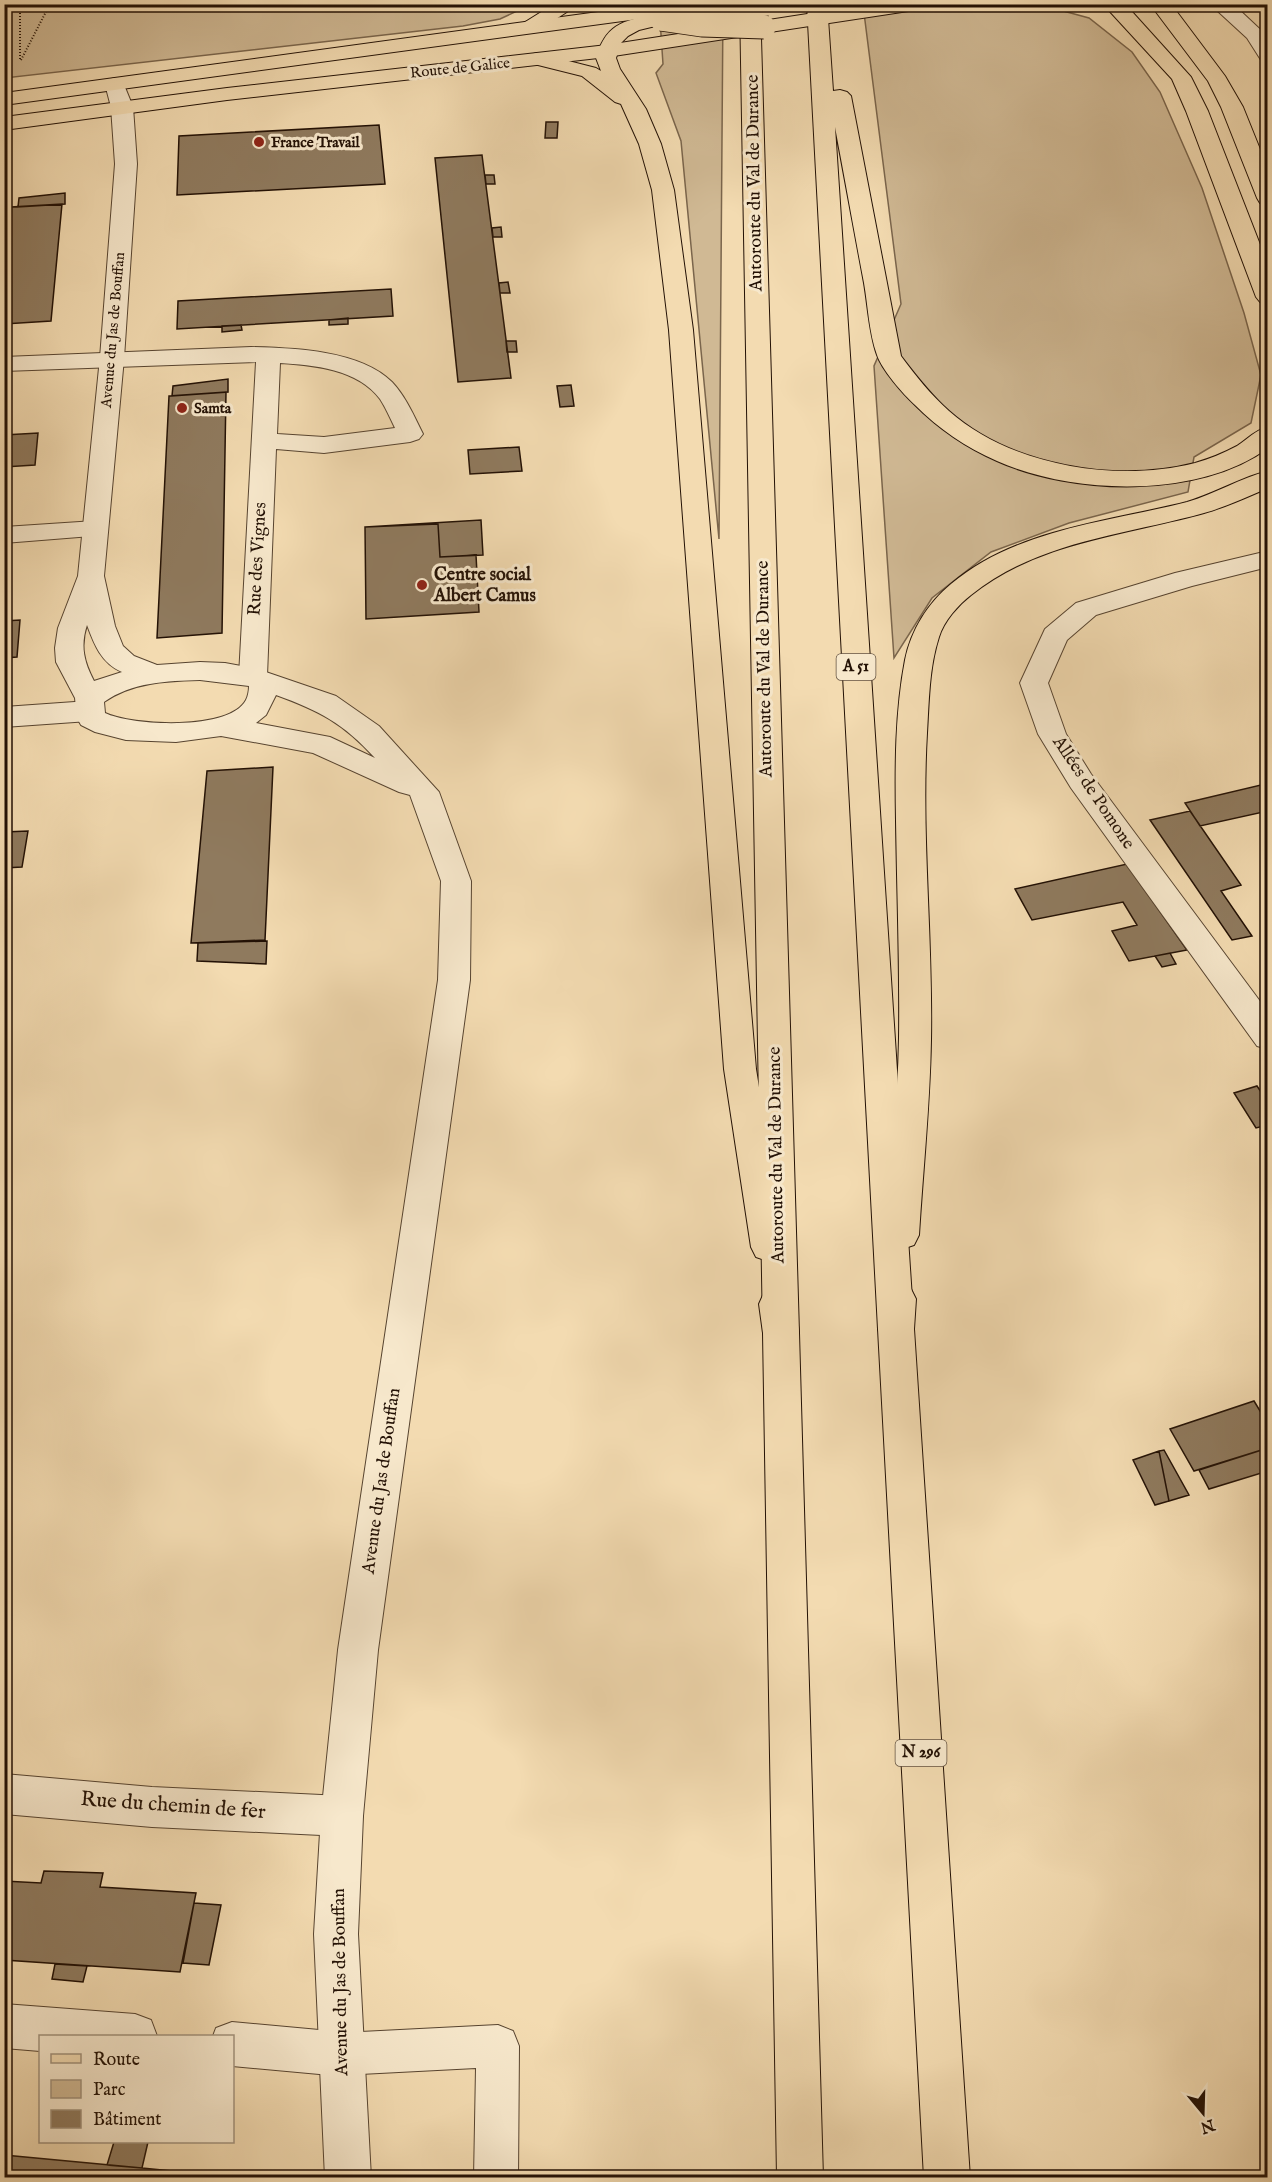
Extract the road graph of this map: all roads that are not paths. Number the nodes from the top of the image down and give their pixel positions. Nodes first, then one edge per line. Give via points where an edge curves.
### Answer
1 (569, 4) edge
2 (695, 4) edge
3 (750, 4) edge
4 (767, 4) edge
5 (817, 4) edge
6 (824, 4) edge
7 (915, 4) edge
8 (1160, 4) edge
9 (1220, 4) edge
10 (1105, 6) edge
11 (651, 12) edge
12 (765, 27) junction
13 (529, 28) junction
14 (607, 51) junction
15 (1268, 57) edge
16 (537, 59) junction
17 (115, 84) junction
18 (4, 99) edge
19 (122, 107) junction
20 (635, 109) junction
21 (4, 124) edge
22 (1268, 198) edge
23 (1268, 297) edge
24 (268, 356) junction
25 (112, 358) junction
26 (4, 364) edge
27 (1268, 434) edge
28 (263, 441) junction
29 (1268, 480) edge
30 (95, 529) junction
31 (4, 535) edge
32 (1268, 559) edge
33 (91, 576) junction
34 (154, 674) junction
35 (258, 679) junction
36 (89, 705) junction
37 (4, 717) edge
38 (225, 727) junction
39 (424, 792) junction
40 (1268, 1037) edge
41 (896, 1329) junction
42 (781, 1333) junction
43 (4, 1794) edge
44 (342, 1815) junction
45 (4, 2026) edge
46 (111, 2035) edge
47 (234, 2044) edge
48 (341, 2054) junction
49 (348, 2178) edge
50 (496, 2178) edge
51 (800, 2178) edge
52 (947, 2178) edge

1 - 13 main road
2 - 11 main road, Route de Galice
3 - 42 main road, Autoroute du Val de Durance
4 - 11 main road, bridge
5 - 41 main road, A 51
6 - 27 main road via 889,356 904,382 927,406 946,423 1001,455 1075,476 1147,478 1177,474 1212,466 1242,453
7 - 12 main road, Route de Galice
8 - 22 main road via 1218,80
9 - 15 street via 1255,34
10 - 23 main road via 1143,35 1181,78
11 - 12 main road, bridge via 702,25
11 - 13 main road, Route de Galice
11 - 14 main road via 621,32
12 - 14 main road, Route de Galice
13 - 17 main road, Route de Galice
14 - 16 main road, Route de Galice
14 - 20 main road via 610,69
16 - 19 main road, Route de Galice
16 - 20 main road via 589,72
17 - 18 main road, Route de Galice
17 - 19 street, Avenue du Jas de Bouffan
19 - 21 main road, Route de Galice
19 - 25 street, Avenue du Jas de Bouffan via 126,164
20 - 42 main road via 663,190 681,330 740,1069
24 - 25 street
24 - 28 street, Rue des Vignes
24 - 28 street via 309,357 362,373 378,382 393,398 410,434 324,445
25 - 26 street
25 - 30 street, Avenue du Jas de Bouffan
28 - 35 street, Rue des Vignes
29 - 41 main road via 1198,507 1028,550 961,589 941,609 926,634 915,692 910,769 915,1041
30 - 31 street
30 - 33 street, Avenue du Jas de Bouffan
32 - 40 street, Allées de Pomone via 1086,609 1055,634 1034,683 1052,734 1081,781
33 - 34 street, Avenue du Jas de Bouffan via 101,626 111,650 124,662
33 - 36 street, Avenue du Jas de Bouffan via 69,648 70,662
34 - 35 street, Avenue du Jas de Bouffan via 234,673
34 - 36 street, Avenue du Jas de Bouffan via 97,690
35 - 38 street, Avenue du Jas de Bouffan via 263,691 256,708
35 - 39 street, Avenue du Jas de Bouffan via 326,703 346,715
36 - 37 street
36 - 38 street, Avenue du Jas de Bouffan via 98,724 136,732
38 - 39 street, Avenue du Jas de Bouffan via 320,744
39 - 44 street, Avenue du Jas de Bouffan via 456,881 454,980 358,1650
41 - 52 main road, N 296
42 - 51 main road
43 - 44 street, Rue du chemin de fer via 152,1807
44 - 48 street, Avenue du Jas de Bouffan via 336,1934
45 - 46 street
47 - 48 street
48 - 49 street, Avenue du Jas de Bouffan
48 - 50 lane via 498,2046

